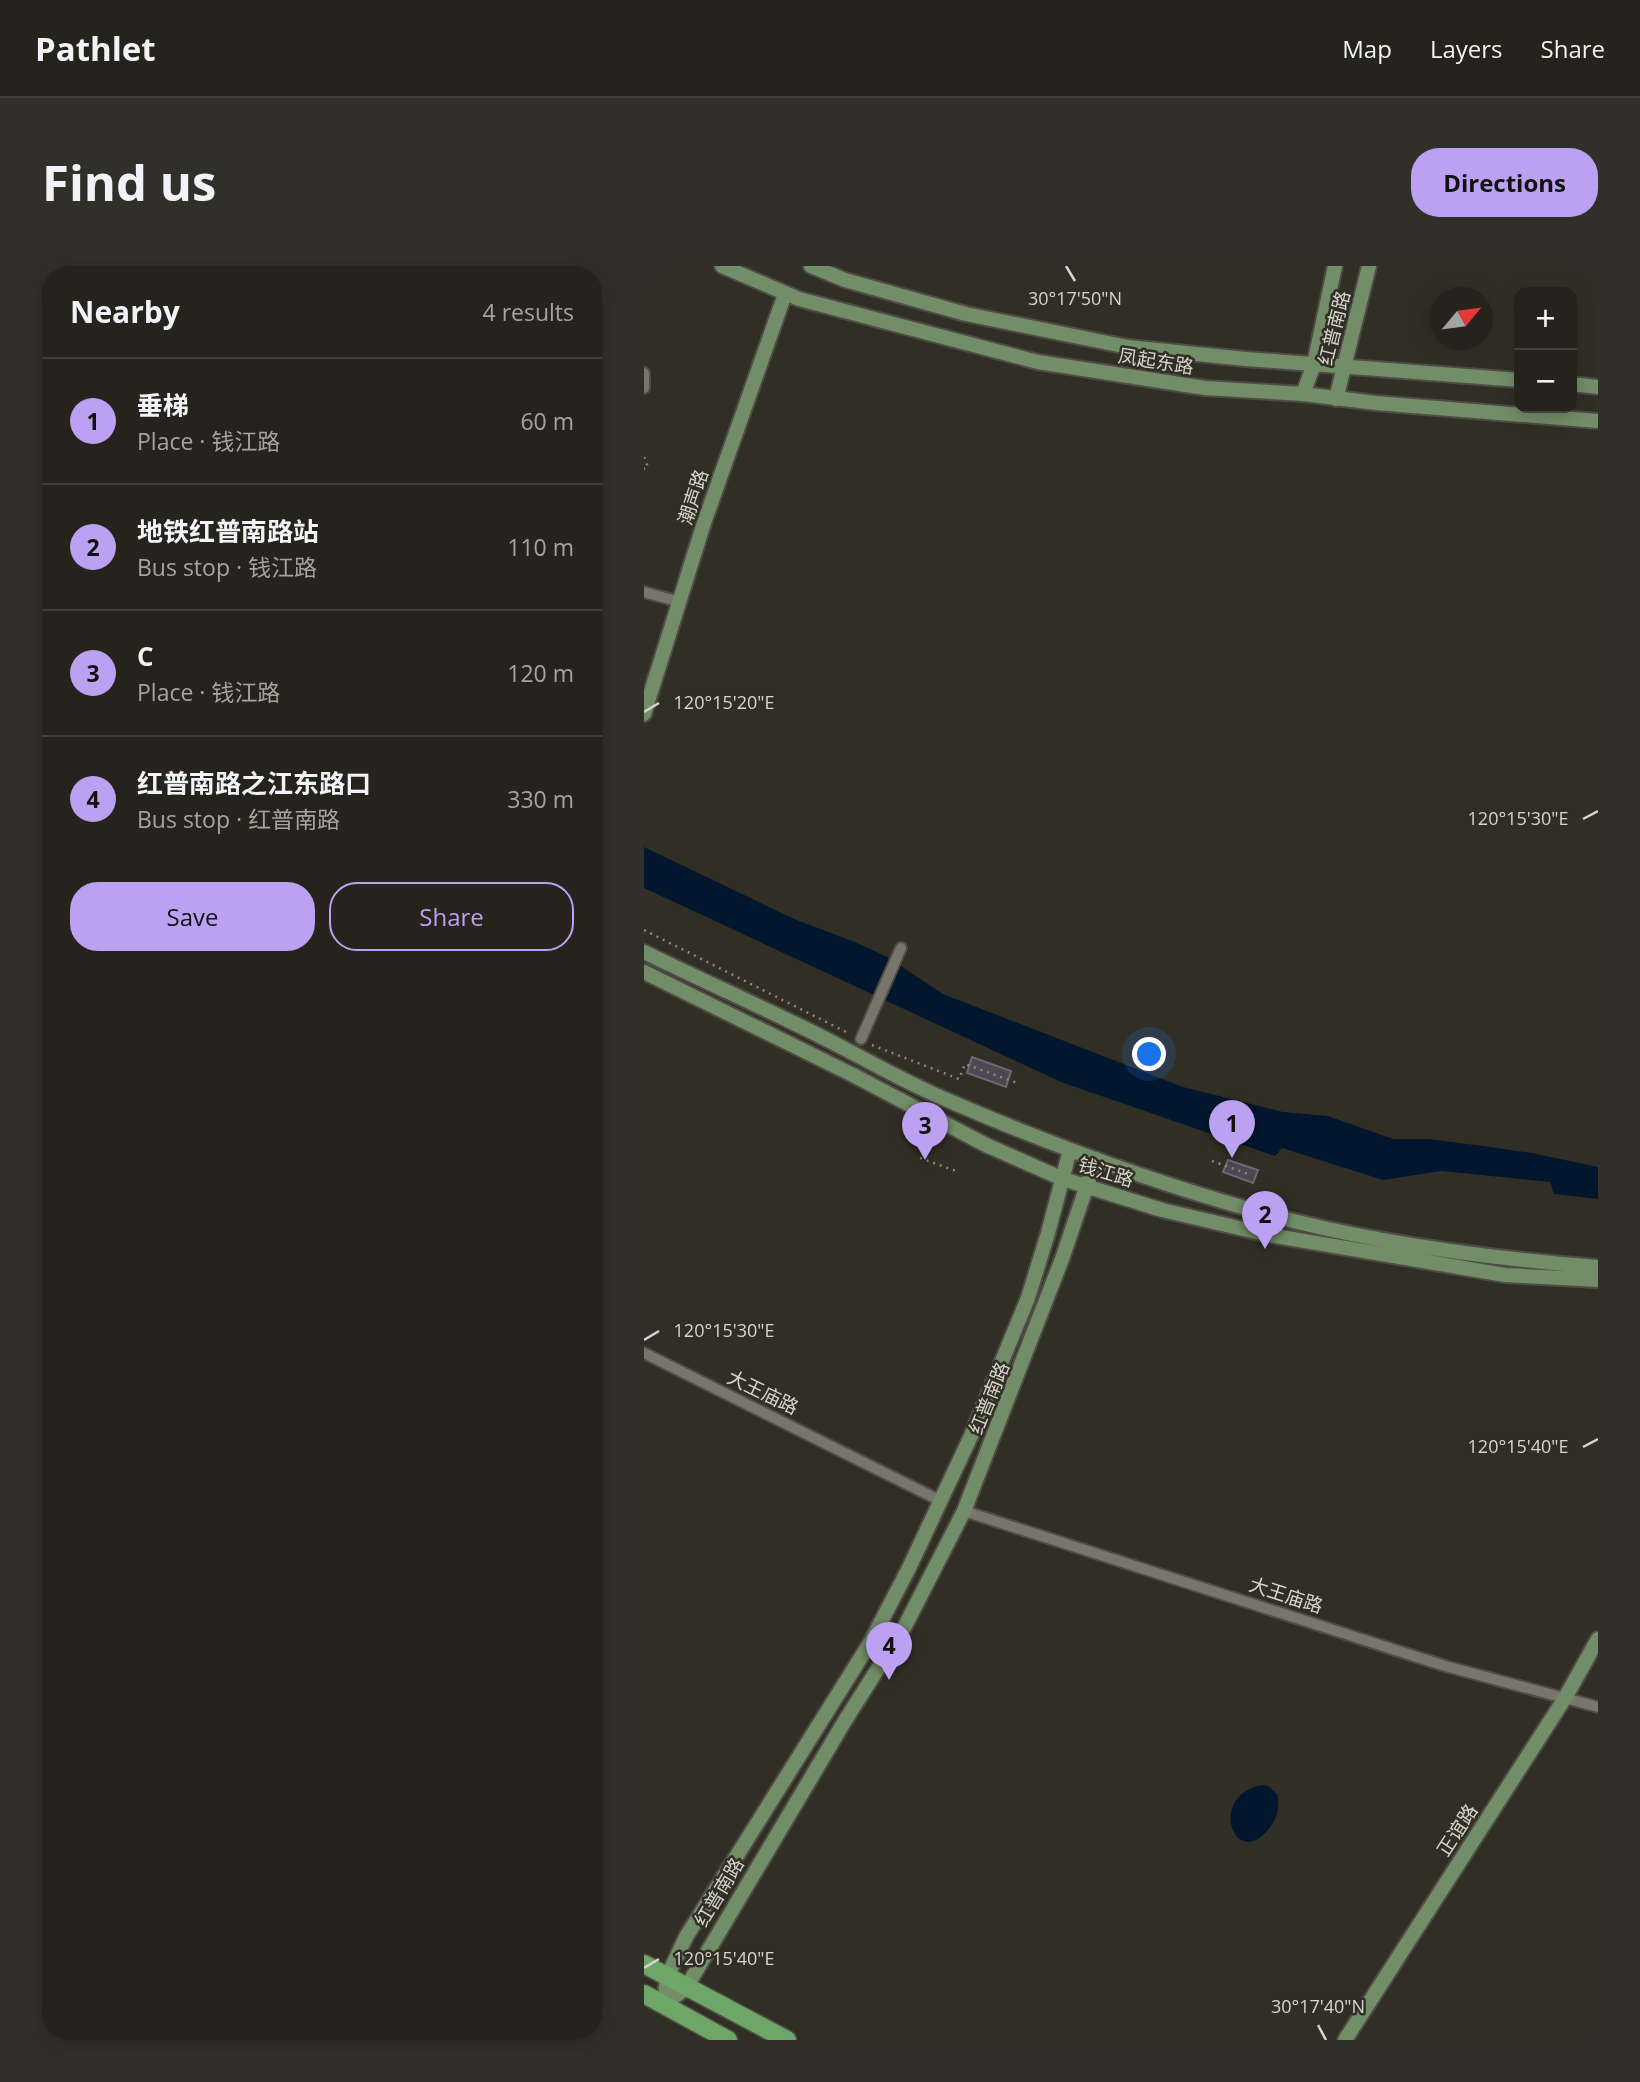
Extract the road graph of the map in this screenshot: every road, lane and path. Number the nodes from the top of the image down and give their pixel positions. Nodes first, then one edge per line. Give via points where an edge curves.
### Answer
1 (722, 266) edge
2 (811, 266) edge
3 (1335, 266) edge
4 (1369, 266) edge
5 (785, 294) junction
6 (1314, 364) junction
7 (1344, 365) junction
8 (644, 373) edge
9 (1514, 380) edge
10 (1577, 385) edge
11 (1598, 387) edge
12 (644, 388) edge
13 (1303, 394) junction
14 (1336, 399) junction
15 (1598, 421) edge
16 (644, 457) edge
17 (644, 469) edge
18 (644, 593) edge
19 (680, 602) junction
20 (644, 714) edge
21 (644, 930) edge
22 (901, 948) dead end
23 (644, 952) edge
24 (644, 972) edge
25 (861, 1039) junction
26 (1020, 1084) dead end
27 (1070, 1150) junction
28 (919, 1158) dead end
29 (1096, 1159) junction
30 (1212, 1161) dead end
31 (959, 1172) dead end
32 (1251, 1175) dead end
33 (1063, 1179) junction
34 (1087, 1186) junction
35 (1598, 1267) edge
36 (1598, 1280) edge
37 (644, 1353) edge
38 (941, 1501) junction
39 (964, 1511) junction
40 (1598, 1639) edge
41 (1565, 1698) junction
42 (1598, 1707) edge
43 (644, 1964) edge
44 (667, 1977) junction
45 (686, 1988) junction
46 (644, 1994) edge
47 (664, 2005) junction
48 (728, 2040) edge
49 (787, 2040) edge
50 (1345, 2040) edge

1 - 5 main road, 凤起东路
2 - 6 main road, 凤起东路 via 965,314 1032,329 1128,347
3 - 6 main road, 红普南路
4 - 7 main road, 红普南路
5 - 13 main road, 凤起东路 via 1038,362 1205,388
5 - 19 main road, 潮声路
6 - 7 main road, 凤起东路
6 - 13 main road, 红普南路
7 - 9 main road, 凤起东路
7 - 14 main road, 红普南路
8 - 12 street
10 - 11 main road
13 - 14 main road, 凤起东路
14 - 15 main road, 凤起东路
16 - 17 path via 648,467
18 - 19 street
19 - 20 main road, 潮声路
21 - 25 path
22 - 25 street
23 - 27 main road, 钱江路 via 952,1103
24 - 33 main road, 钱江路 via 986,1145
25 - 26 path via 959,1079 965,1064
27 - 29 main road, 钱江路
27 - 33 main road, 红普南路
28 - 31 path
29 - 34 main road, 红普南路
29 - 35 main road, 钱江路 via 1323,1228 1442,1250
30 - 32 path
33 - 34 main road, 钱江路
33 - 38 main road, 红普南路 via 1028,1298
34 - 36 main road, 钱江路 via 1269,1236 1505,1275
34 - 39 main road, 红普南路
37 - 38 street, 大王庙路
38 - 44 main road, 红普南路 via 870,1643 687,1937
39 - 41 street, 大王庙路 via 1445,1666
39 - 45 main road, 红普南路 via 905,1626
40 - 41 main road, 正谊路
41 - 42 street, 大王庙路
41 - 50 main road, 正谊路
43 - 44 main road
44 - 45 main road
44 - 47 main road, 红普南路
45 - 47 main road, 红普南路
45 - 49 main road
46 - 47 main road
47 - 48 main road

